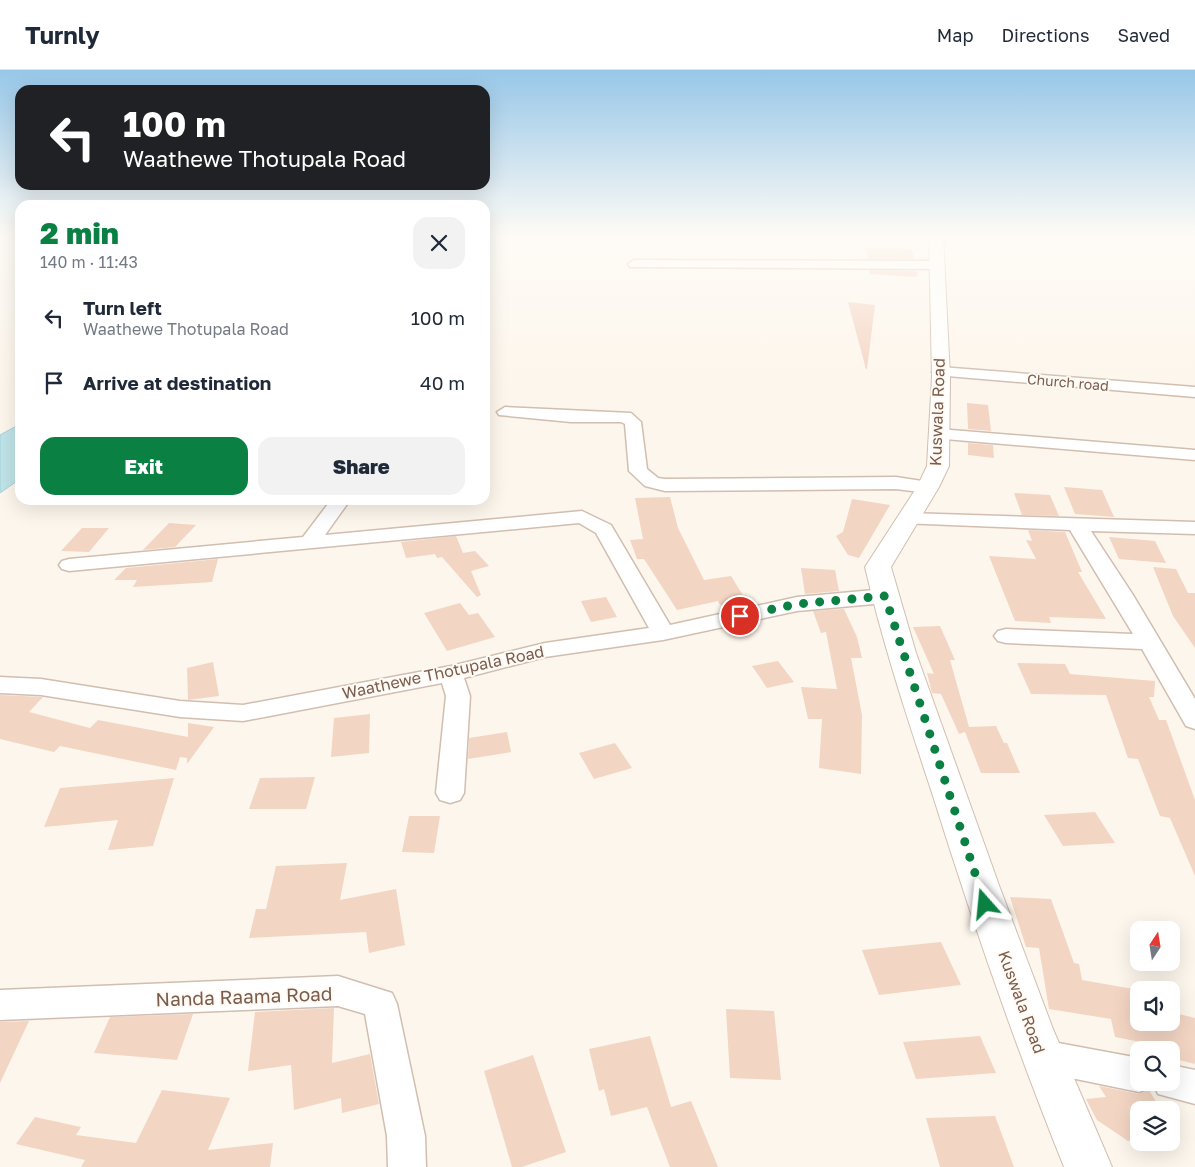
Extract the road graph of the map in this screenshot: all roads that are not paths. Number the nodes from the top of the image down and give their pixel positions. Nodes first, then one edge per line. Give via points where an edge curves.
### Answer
1 (938, 286) edge
2 (940, 372) junction
3 (1195, 392) edge
4 (505, 412) dead end
5 (939, 434) junction
6 (1195, 455) edge
7 (928, 487) junction
8 (337, 505) edge
9 (908, 519) junction
10 (1077, 525) junction
11 (1195, 528) edge
12 (310, 542) junction
13 (69, 565) dead end
14 (885, 596) junction
15 (663, 633) junction
16 (1006, 636) dead end
17 (1149, 642) junction
18 (451, 674) junction
19 (0, 685) edge
20 (1195, 720) edge
21 (450, 793) dead end
22 (0, 1005) edge
23 (1042, 1056) junction
24 (1130, 1073) edge
25 (1180, 1084) edge
26 (1195, 1086) edge
27 (408, 1167) edge
28 (1088, 1167) edge

1 - 2 street, Kuswala Road
2 - 3 street, Church road
2 - 5 street, Kuswala Road
4 - 7 street via 625,417 633,422 638,471 652,482 665,485 896,483
5 - 6 street
5 - 7 street, Kuswala Road via 938,466
7 - 9 street, Kuswala Road
8 - 12 street
9 - 10 street
9 - 14 street, Kuswala Road via 878,567
10 - 11 street
10 - 17 street
12 - 13 street
12 - 15 street via 582,517 604,529
14 - 15 street, Waathewe Thotupala Road via 797,604
14 - 23 street, Kuswala Road via 985,904
15 - 18 street, Waathewe Thotupala Road via 545,650
16 - 17 street
17 - 20 street
18 - 19 street, Waathewe Thotupala Road via 242,713 180,710 41,687
18 - 21 street via 458,696
22 - 27 street, Nanda Raama Road via 338,991 380,1004 406,1136
23 - 24 street
23 - 28 street, Kuswala Road
25 - 26 street

